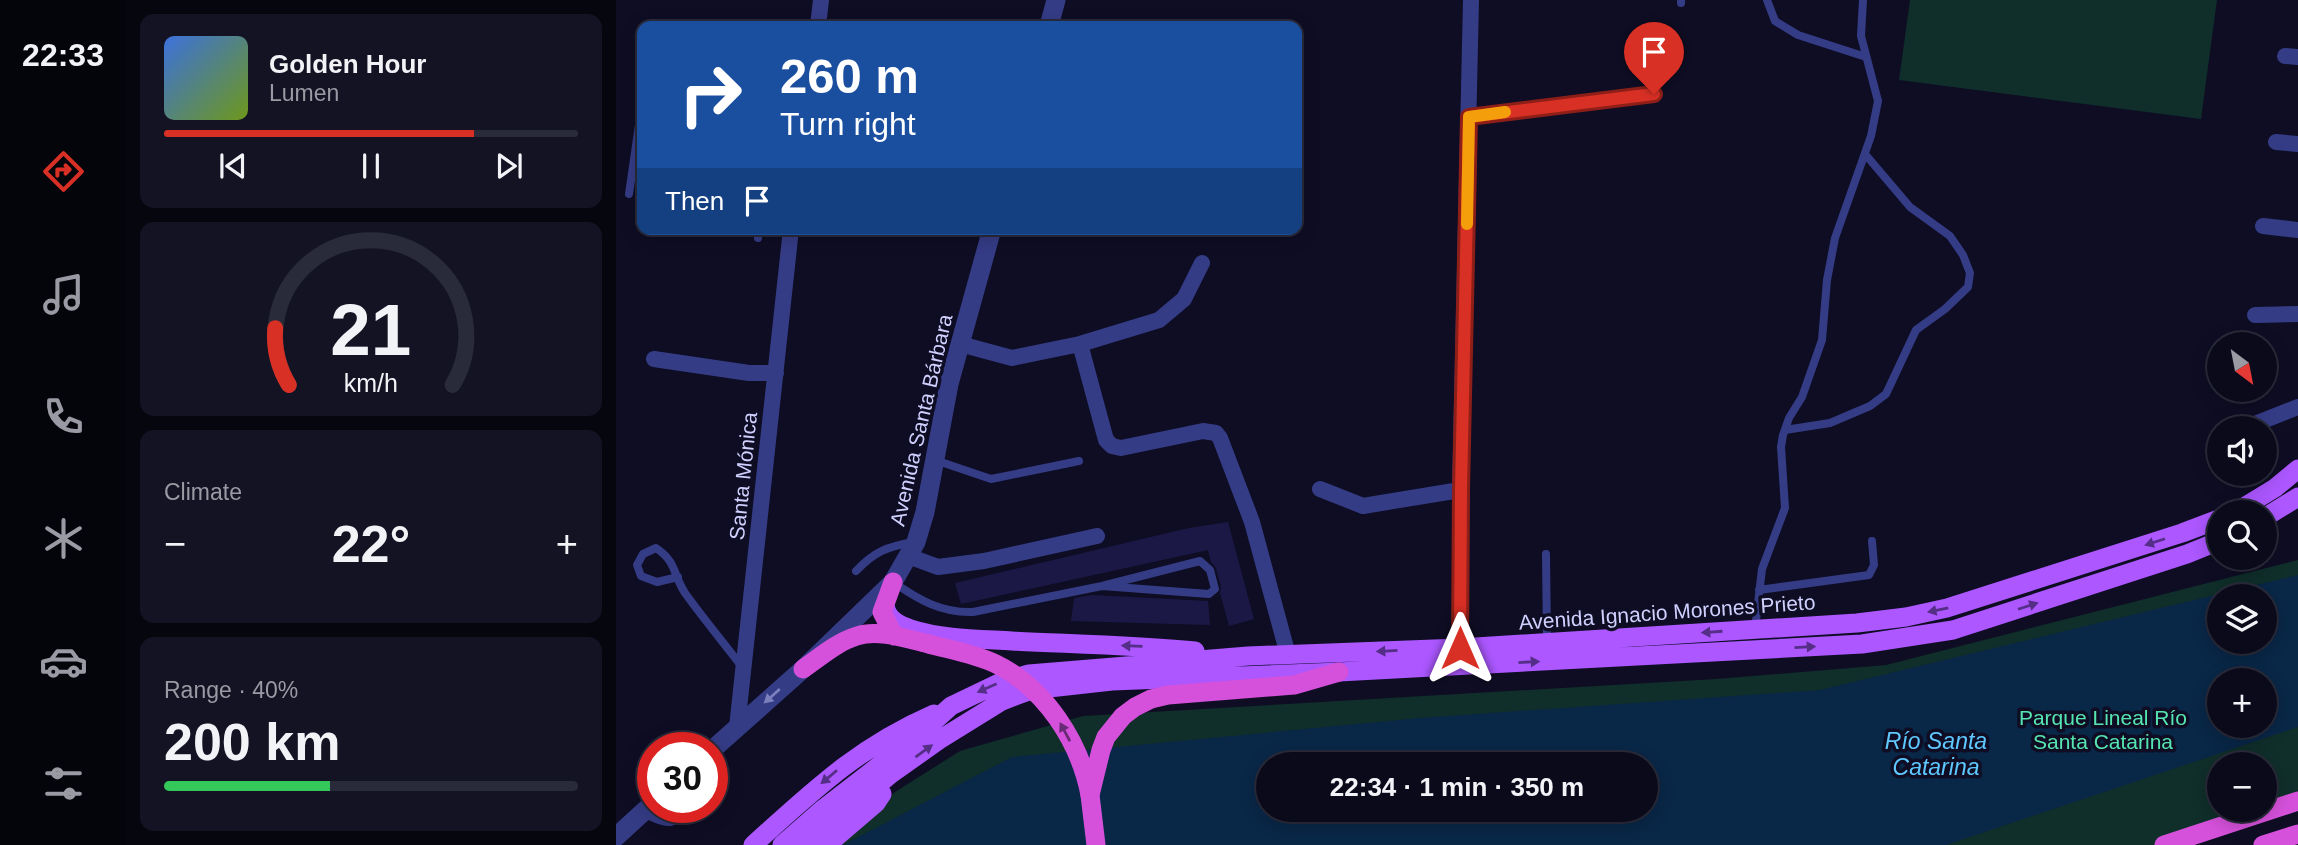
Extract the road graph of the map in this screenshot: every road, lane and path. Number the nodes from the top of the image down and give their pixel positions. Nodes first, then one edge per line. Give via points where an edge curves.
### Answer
1 (821, 0) edge
2 (1056, 0) edge
3 (1471, 0) edge
4 (1767, 0) edge
5 (1863, 0) edge
6 (819, 21) edge
7 (1050, 21) edge
8 (1866, 57) junction
9 (1654, 94) dead end
10 (1469, 117) junction
11 (637, 139) edge
12 (2276, 142) dead end
13 (2298, 144) edge
14 (1865, 154) junction
15 (629, 194) dead end
16 (2263, 226) dead end
17 (2298, 230) edge
18 (790, 235) edge
19 (990, 235) edge
20 (1202, 264) dead end
21 (2255, 314) dead end
22 (2298, 314) edge
23 (960, 344) junction
24 (1080, 344) junction
25 (654, 359) dead end
26 (776, 373) junction
27 (2298, 407) edge
28 (2275, 416) edge
29 (1785, 430) junction
30 (935, 460) junction
31 (1079, 461) dead end
32 (2298, 469) edge
33 (1320, 489) dead end
34 (1461, 490) junction
35 (2298, 497) edge
36 (2255, 500) edge
37 (2277, 510) edge
38 (2207, 524) edge
39 (1097, 536) dead end
40 (1872, 541) dead end
41 (2207, 546) edge
42 (912, 549) junction
43 (1546, 554) dead end
44 (856, 571) dead end
45 (678, 577) junction
46 (893, 582) junction
47 (1102, 586) junction
48 (1759, 590) junction
49 (885, 602) junction
50 (1755, 629) junction
51 (894, 636) junction
52 (1547, 642) junction
53 (1460, 648) junction
54 (1288, 655) junction
55 (1248, 656) junction
56 (803, 668) junction
57 (744, 669) junction
58 (1339, 672) junction
59 (951, 706) junction
60 (737, 727) junction
61 (728, 735) edge
62 (891, 774) junction
63 (1090, 796) junction
64 (2298, 801) edge
65 (827, 816) junction
66 (637, 817) edge
67 (2298, 834) edge
68 (616, 837) edge
69 (753, 845) edge
70 (782, 845) edge
71 (806, 845) edge
72 (827, 845) edge
73 (1096, 845) edge
74 (2164, 845) edge
75 (2263, 845) edge

1 - 6 street
2 - 7 street
3 - 10 street
4 - 8 lane via 1775,21 1798,36
5 - 8 lane via 1861,36
8 - 14 lane via 1878,101
9 - 10 lane
10 - 34 street
11 - 15 lane
12 - 13 street
14 - 29 lane via 1835,238 1822,340
14 - 29 lane via 1910,207 1950,236 1970,273 1968,287 1916,330 1886,394 1830,423
16 - 17 street
18 - 26 street, Santa Mónica
19 - 23 street, Avenida Santa Bárbara
20 - 24 street via 1184,299 1159,320
21 - 22 street
23 - 24 street via 1012,358
23 - 30 street, Avenida Santa Bárbara
24 - 54 street via 1106,440 1112,446 1122,448 1203,430 1220,438 1252,522
25 - 26 street
26 - 57 street, Santa Mónica
27 - 28 street
29 - 48 lane via 1781,447 1785,508 1764,559
30 - 31 lane via 991,479
30 - 42 street, Avenida Santa Bárbara
32 - 36 main road
33 - 34 street via 1363,506
34 - 53 street
35 - 37 main road
38 -> 50 main road, Avenida Ignacio Morones Prieto via 1947,608 1857,623
39 - 42 street via 938,567
40 - 48 lane via 1874,565 1869,575
58 -> 41 main road, Avenida Ignacio Morones Prieto via 1905,639 1953,630
42 - 44 lane via 890,547
42 - 46 street, Avenida Santa Bárbara
43 - 52 lane
45 - 45 lane via 667,555 656,548 643,554 636,565 641,576 657,582
45 - 57 lane via 682,590
46 - 47 lane via 917,599 954,613
46 - 49 highway
46 - 56 street, Avenida Santa Bárbara
47 - 47 lane via 1209,594 1215,589 1210,570 1200,561
48 - 50 lane
49 - 51 highway via 882,615
55 -> 49 main road via 966,639 912,630 889,618
50 -> 52 main road, Avenida Ignacio Morones Prieto
51 - 56 highway via 860,635
63 -> 51 highway, bridge via 1059,721 1028,685 979,657
52 - 53 main road, Avenida Ignacio Morones Prieto
53 -> 54 main road, Avenida Ignacio Morones Prieto
54 - 55 main road, Avenida Ignacio Morones Prieto
55 -> 59 main road, Avenida Ignacio Morones Prieto via 1028,674
56 -> 60 street, Avenida Santa Bárbara
57 - 60 street, Santa Mónica
62 -> 58 main road, Avenida Ignacio Morones Prieto via 1002,701 1031,690 1112,681
58 - 63 highway via 1294,685 1150,699 1114,726 1101,750
59 - 65 main road, Avenida Ignacio Morones Prieto
59 -> 69 main road via 901,728 858,755
60 - 61 street, Avenida Santa Bárbara
62 - 65 main road, Avenida Ignacio Morones Prieto
62 - 72 main road via 876,803
63 - 73 highway
64 - 74 highway
65 - 70 main road, Avenida Ignacio Morones Prieto
65 - 71 main road
66 - 68 street
67 - 75 highway

